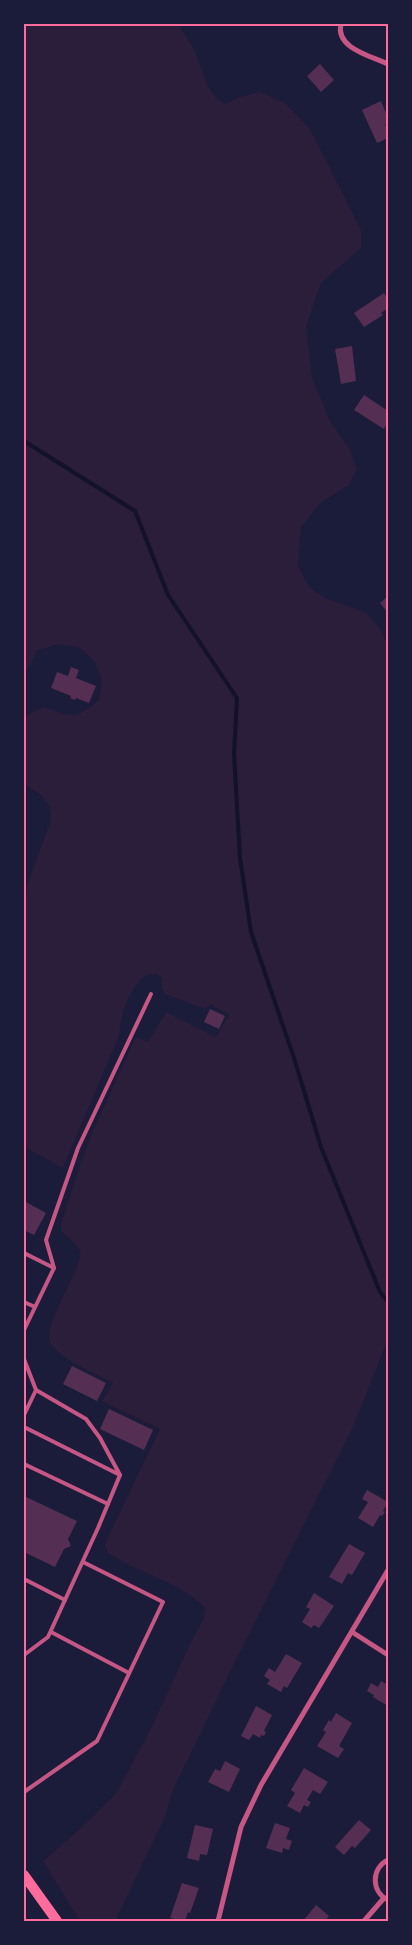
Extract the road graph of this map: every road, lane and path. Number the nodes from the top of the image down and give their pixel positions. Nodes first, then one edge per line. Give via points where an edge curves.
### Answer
1 (342, 24) edge
2 (388, 64) edge
3 (152, 994) dead end
4 (24, 1253) edge
5 (54, 1268) junction
6 (24, 1302) edge
7 (35, 1308) junction
8 (24, 1330) edge
9 (24, 1359) edge
10 (36, 1390) junction
11 (24, 1415) edge
12 (24, 1427) edge
13 (24, 1464) edge
14 (120, 1475) junction
15 (108, 1504) junction
16 (82, 1562) junction
17 (388, 1570) edge
18 (24, 1579) edge
19 (65, 1600) junction
20 (51, 1632) junction
21 (352, 1632) junction
22 (24, 1655) edge
23 (388, 1655) edge
24 (130, 1673) junction
25 (24, 1792) edge
26 (388, 1860) edge
27 (24, 1875) edge
28 (386, 1899) edge
29 (57, 1921) edge
30 (218, 1921) edge
31 (364, 1921) edge

1 - 2 street via 340,33 347,44
3 - 5 lane via 78,1148 46,1240
4 - 5 lane
5 - 7 lane
6 - 7 lane
7 - 8 lane
9 - 10 lane
10 - 11 lane
10 - 14 lane via 86,1419
12 - 14 lane
13 - 15 lane
14 - 15 lane
15 - 16 lane
16 - 19 lane
16 - 24 lane via 163,1602
17 - 21 street
18 - 19 lane
19 - 20 lane
20 - 22 lane
20 - 24 lane
21 - 23 street
21 - 30 street via 248,1812
24 - 25 lane via 97,1742
26 - 28 street via 379,1867 374,1880
27 - 29 main road
28 - 31 street

